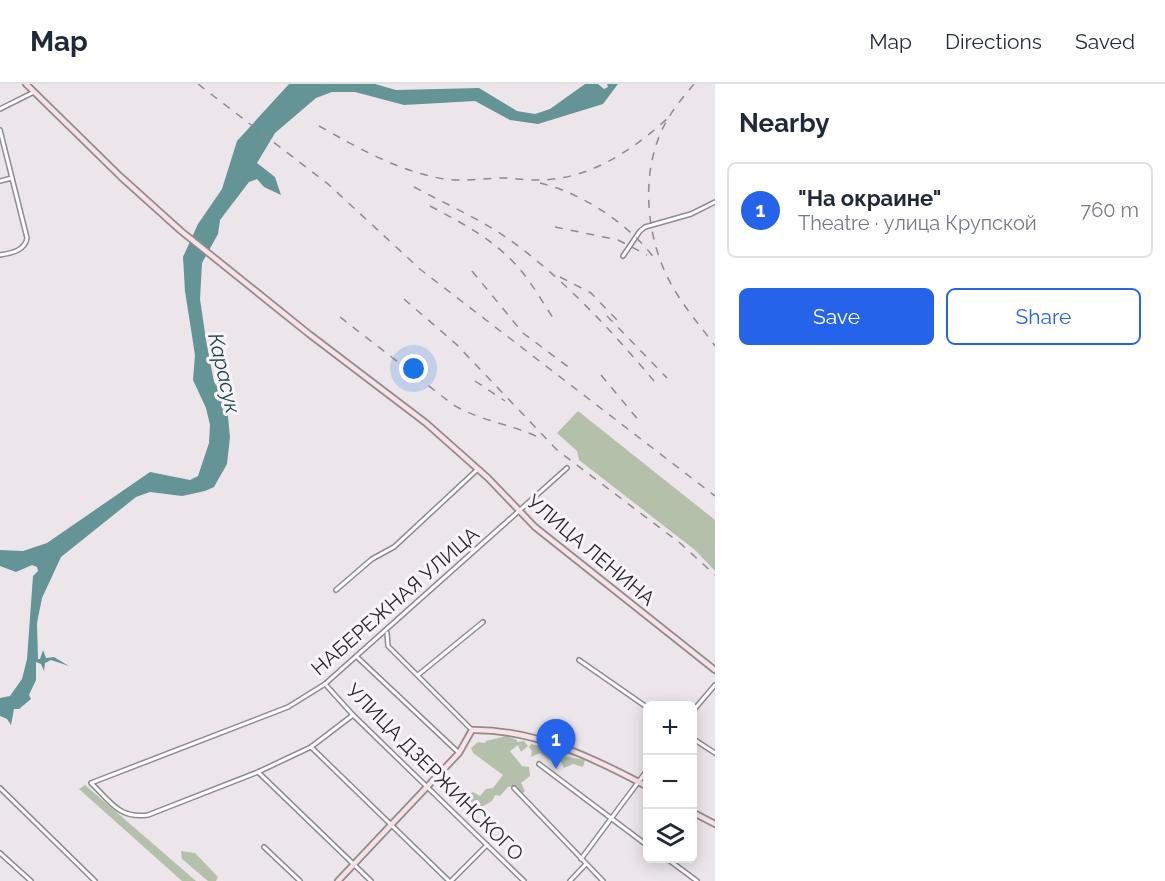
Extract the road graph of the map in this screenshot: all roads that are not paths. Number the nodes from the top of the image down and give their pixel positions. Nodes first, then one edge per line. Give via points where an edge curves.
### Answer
1 (26, 84) edge
2 (34, 92) junction
3 (0, 110) edge
4 (0, 130) edge
5 (12, 178) junction
6 (0, 181) edge
7 (715, 202) edge
8 (0, 255) edge
9 (623, 256) dead end
10 (478, 468) junction
11 (567, 468) dead end
12 (519, 511) junction
13 (336, 590) dead end
14 (483, 622) dead end
15 (388, 631) junction
16 (357, 657) junction
17 (579, 660) dead end
18 (715, 670) edge
19 (418, 675) junction
20 (325, 684) junction
21 (715, 685) edge
22 (643, 705) edge
23 (697, 707) edge
24 (352, 715) junction
25 (472, 730) junction
26 (697, 741) edge
27 (312, 747) junction
28 (459, 753) junction
29 (715, 753) edge
30 (539, 764) dead end
31 (258, 772) junction
32 (643, 776) edge
33 (638, 782) junction
34 (643, 784) edge
35 (428, 787) junction
36 (0, 788) edge
37 (514, 788) dead end
38 (697, 814) edge
39 (612, 820) junction
40 (715, 824) edge
41 (391, 827) junction
42 (643, 842) edge
43 (487, 845) junction
44 (264, 847) dead end
45 (0, 853) edge
46 (581, 859) junction
47 (673, 863) edge
48 (586, 864) junction
49 (354, 865) junction
50 (31, 881) edge
51 (95, 881) edge
52 (300, 881) edge
53 (338, 881) edge
54 (371, 881) edge
55 (450, 881) edge
56 (524, 881) edge
57 (570, 881) edge
58 (603, 881) edge
59 (697, 881) edge

1 - 2 main road, УЛИЦА ЛЕНИНА
2 - 3 street
2 - 10 main road, УЛИЦА ЛЕНИНА via 181,231
4 - 5 street
5 - 6 street
5 - 8 street via 27,243 19,250
7 - 9 street via 645,228
10 - 12 main road, УЛИЦА ЛЕНИНА
10 - 13 street via 395,546
11 - 12 street, НАБЕРЕЖНАЯ УЛИЦА
12 - 15 street, НАБЕРЕЖНАЯ УЛИЦА
12 - 18 main road, УЛИЦА ЛЕНИНА
14 - 19 street
15 - 16 street, НАБЕРЕЖНАЯ УЛИЦА
15 - 19 street via 388,646
16 - 20 street, НАБЕРЕЖНАЯ УЛИЦА
16 - 28 street
17 - 22 street
19 - 25 street
20 - 24 street, УЛИЦА ДЗЕРЖИНСКОГО
20 - 31 street, НАБЕРЕЖНАЯ УЛИЦА via 288,707 91,783 122,813 133,817
21 - 23 street
24 - 27 street
24 - 35 street, УЛИЦА ДЗЕРЖИНСКОГО
25 - 28 main road
25 - 33 main road via 501,729 582,754
26 - 29 street
27 - 31 street
27 - 41 street
28 - 35 main road
30 - 39 street
31 - 49 street
32 - 33 street
33 - 34 main road
33 - 39 street
35 - 41 main road
35 - 43 street, УЛИЦА ДЗЕРЖИНСКОГО
36 - 51 street
37 - 46 street
38 - 40 main road
39 - 42 street
39 - 46 street
41 - 49 main road
41 - 55 street
43 - 55 street
43 - 56 street, УЛИЦА ДЗЕРЖИНСКОГО
44 - 52 street
45 - 50 street
46 - 48 street
47 - 59 street
48 - 57 street
48 - 58 street
49 - 53 main road
49 - 54 street

